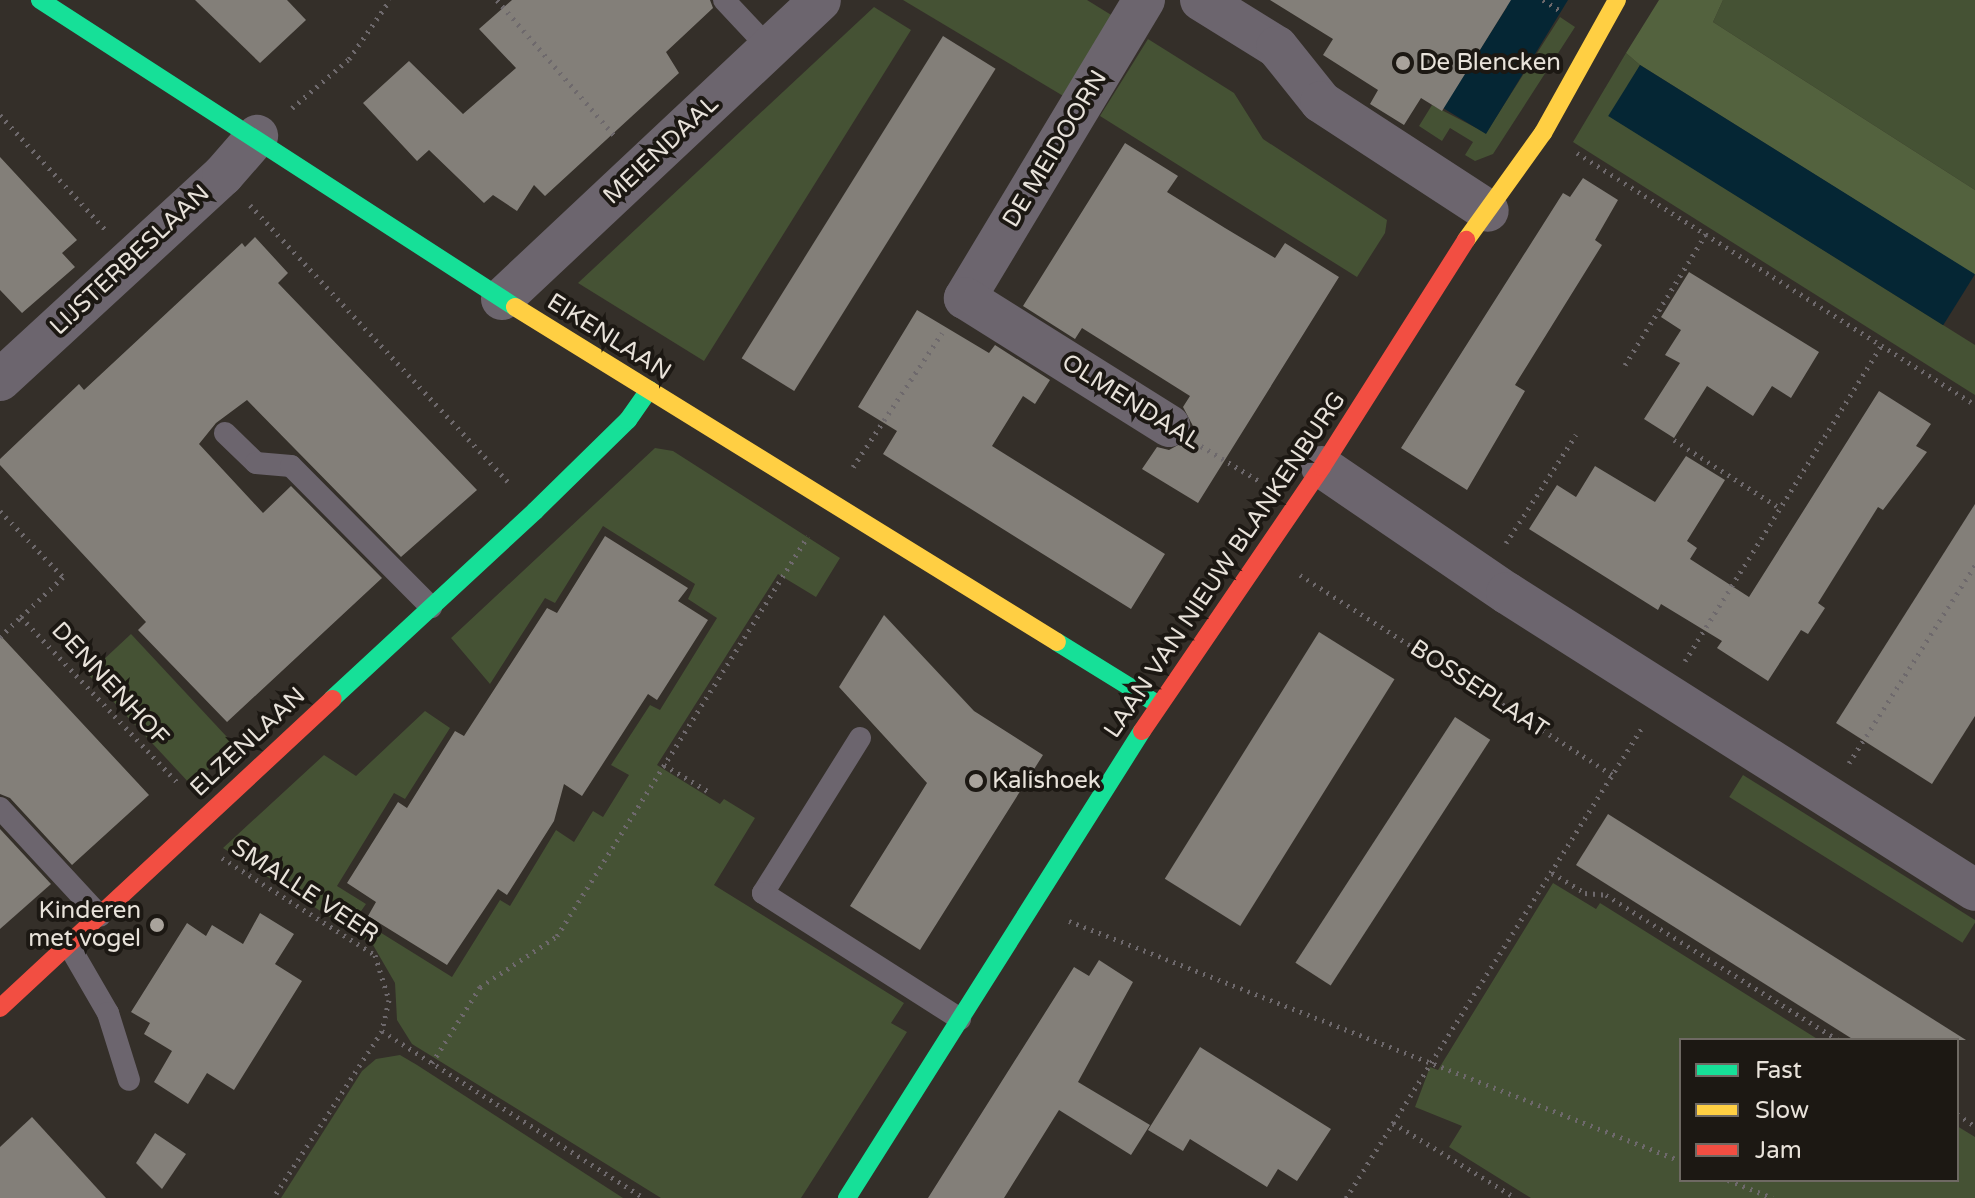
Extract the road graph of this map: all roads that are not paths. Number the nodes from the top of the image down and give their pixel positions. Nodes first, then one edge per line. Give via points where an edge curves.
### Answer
1 (40, 0) edge
2 (724, 0) edge
3 (820, 0) edge
4 (1144, 0) edge
5 (1201, 0) edge
6 (1617, 0) edge
7 (769, 48) junction
8 (257, 136) junction
9 (1488, 211) junction
10 (965, 298) joint
11 (502, 299) junction
12 (0, 380) edge
13 (649, 390) junction
14 (1169, 426) road end
15 (225, 433) dead end
16 (1322, 467) junction
17 (431, 607) junction
18 (1159, 705) junction
19 (860, 738) dead end
20 (0, 808) edge
21 (1975, 890) edge
22 (100, 916) junction
23 (68, 944) junction
24 (0, 1008) edge
25 (960, 1019) junction
26 (129, 1080) dead end
27 (847, 1198) edge

1 - 8 street, EIKENLAAN
2 - 7 lane
3 - 7 street, MEIENDAAL
4 - 10 street, DE MEIDOORN
5 - 9 street via 1277,47 1321,102
6 - 9 street, LAAN VAN NIEUW BLANKENBURG via 1543,133
7 - 11 street, MEIENDAAL
8 - 11 street, EIKENLAAN
8 - 12 street, LIJSTERBESLAAN via 223,175
9 - 16 street, LAAN VAN NIEUW BLANKENBURG
10 - 14 street, OLMENDAAL
11 - 13 street, EIKENLAAN
13 - 17 street, ELZENLAAN via 628,420
13 - 18 street, EIKENLAAN
15 - 17 lane via 256,463 291,466
16 - 18 street, LAAN VAN NIEUW BLANKENBURG
16 - 21 street via 1484,578
17 - 22 street, ELZENLAAN
18 - 25 street, LAAN VAN NIEUW BLANKENBURG
19 - 25 lane via 763,893
20 - 22 lane
22 - 23 street, ELZENLAAN
23 - 24 street, ELZENLAAN
23 - 26 lane via 108,1013
25 - 27 street, LAAN VAN NIEUW BLANKENBURG

